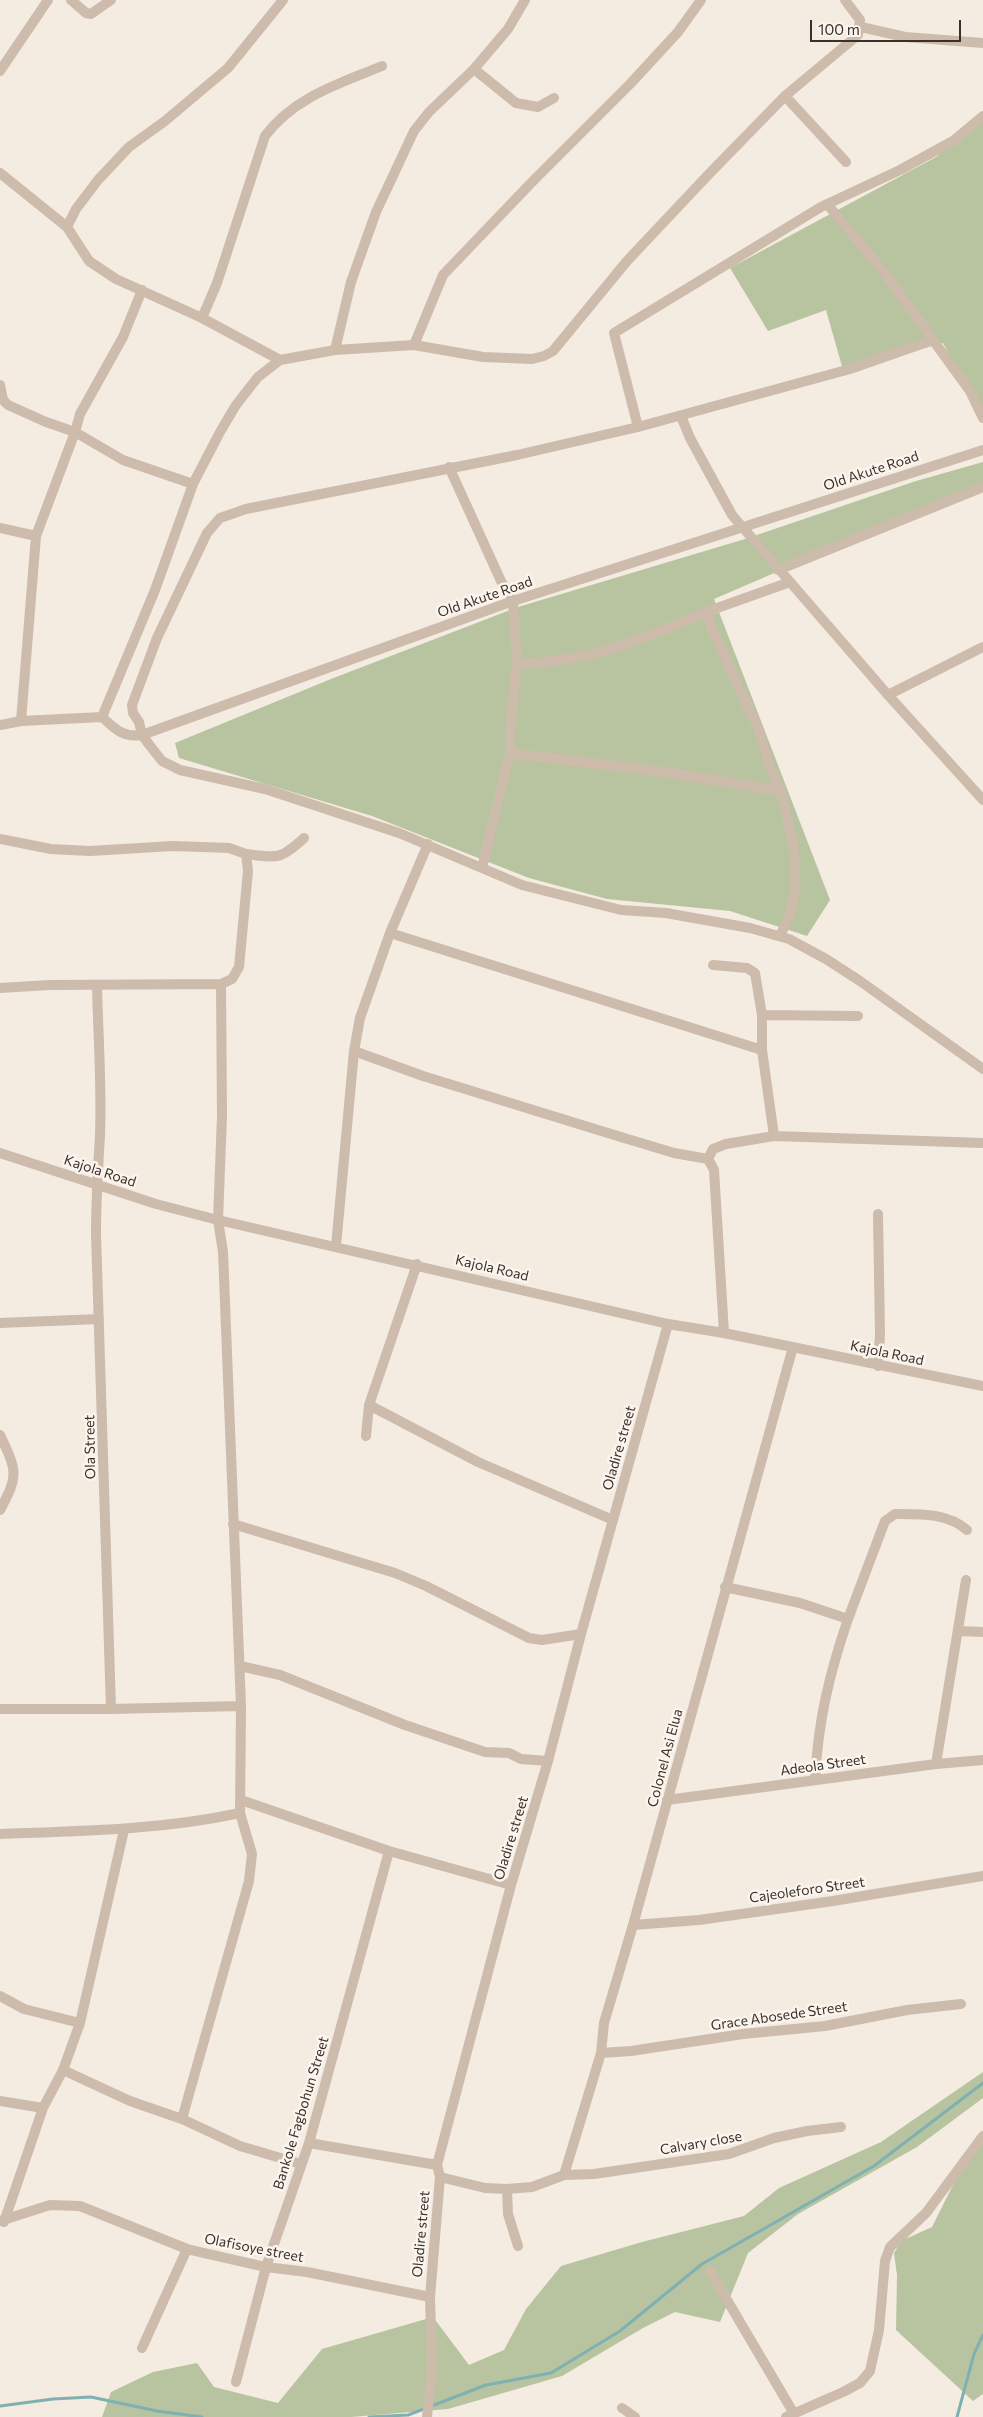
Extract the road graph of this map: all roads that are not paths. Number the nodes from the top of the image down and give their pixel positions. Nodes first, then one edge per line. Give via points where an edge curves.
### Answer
1 (48, 0) edge
2 (71, 0) edge
3 (110, 0) edge
4 (283, 0) edge
5 (525, 0) edge
6 (701, 0) edge
7 (845, 0) edge
8 (861, 27) junction
9 (983, 43) edge
10 (382, 66) dead end
11 (474, 69) junction
12 (0, 71) edge
13 (785, 96) junction
14 (554, 98) dead end
15 (983, 116) edge
16 (846, 162) dead end
17 (0, 173) edge
18 (827, 204) junction
19 (66, 228) junction
20 (142, 290) junction
21 (202, 318) junction
22 (933, 340) junction
23 (414, 345) junction
24 (335, 350) junction
25 (280, 360) junction
26 (0, 390) edge
27 (681, 416) junction
28 (983, 418) edge
29 (638, 427) junction
30 (75, 432) junction
31 (983, 450) edge
32 (449, 468) junction
33 (193, 484) junction
34 (983, 487) edge
35 (743, 527) junction
36 (0, 528) edge
37 (36, 536) junction
38 (778, 570) junction
39 (790, 582) junction
40 (513, 601) junction
41 (706, 612) junction
42 (983, 647) edge
43 (517, 662) junction
44 (888, 695) junction
45 (102, 717) junction
46 (21, 722) junction
47 (0, 725) edge
48 (142, 735) junction
49 (510, 754) junction
50 (781, 790) junction
51 (981, 795) edge
52 (304, 838) dead end
53 (0, 839) edge
54 (428, 844) junction
55 (246, 854) junction
56 (482, 868) junction
57 (390, 933) junction
58 (780, 936) junction
59 (714, 965) dead end
60 (221, 984) junction
61 (97, 986) junction
62 (0, 988) edge
63 (762, 1014) junction
64 (858, 1016) dead end
65 (762, 1050) junction
66 (354, 1051) junction
67 (983, 1069) edge
68 (774, 1136) junction
69 (983, 1143) edge
70 (0, 1153) edge
71 (708, 1159) junction
72 (96, 1183) junction
73 (878, 1214) dead end
74 (218, 1220) junction
75 (336, 1246) junction
76 (417, 1264) junction
77 (99, 1320) junction
78 (0, 1323) edge
79 (668, 1324) junction
80 (724, 1333) junction
81 (793, 1347) junction
82 (878, 1366) junction
83 (983, 1386) edge
84 (369, 1404) junction
85 (0, 1435) edge
86 (366, 1436) dead end
87 (0, 1510) edge
88 (613, 1520) junction
89 (233, 1524) junction
90 (968, 1530) dead end
91 (966, 1580) dead end
92 (725, 1587) junction
93 (848, 1619) junction
94 (958, 1631) junction
95 (983, 1632) edge
96 (581, 1634) junction
97 (240, 1666) junction
98 (241, 1706) junction
99 (0, 1709) edge
100 (111, 1710) junction
101 (983, 1760) edge
102 (548, 1761) junction
103 (936, 1764) junction
104 (815, 1780) junction
105 (240, 1800) junction
106 (667, 1800) junction
107 (240, 1813) junction
108 (124, 1830) junction
109 (0, 1834) edge
110 (389, 1851) junction
111 (983, 1876) edge
112 (511, 1885) junction
113 (633, 1925) junction
114 (0, 1996) edge
115 (961, 2004) dead end
116 (80, 2023) junction
117 (601, 2053) junction
118 (63, 2070) junction
119 (0, 2101) edge
120 (43, 2108) junction
121 (182, 2119) junction
122 (841, 2127) dead end
123 (983, 2136) edge
124 (309, 2143) junction
125 (301, 2164) junction
126 (437, 2165) junction
127 (564, 2175) junction
128 (440, 2177) junction
129 (506, 2190) junction
130 (2, 2222) edge
131 (518, 2246) dead end
132 (188, 2249) junction
133 (266, 2267) junction
134 (710, 2271) dead end
135 (430, 2297) junction
136 (142, 2348) dead end
137 (236, 2382) dead end
138 (622, 2408) dead end
139 (789, 2415) edge
140 (427, 2417) edge
141 (635, 2417) edge

1 - 12 street
2 - 3 street via 91,14
4 - 19 street via 228,68 166,121 129,147 93,187
5 - 11 street via 508,29
6 - 23 street via 678,32 631,83 444,275
7 - 8 street via 860,20
8 - 9 street via 904,37
8 - 13 street via 858,35
10 - 21 street via 312,95 291,108 265,136 217,283
11 - 14 street via 516,103 538,107
11 - 24 street via 414,131 376,212 351,282
13 - 16 street
13 - 23 street via 627,261 553,351 532,360 482,357
15 - 18 street via 953,141
17 - 19 street
18 - 22 street via 884,272
18 - 29 street via 614,333
19 - 20 street via 89,261 116,279
20 - 21 street
20 - 30 street via 123,337 80,414
21 - 25 street
22 - 27 street via 850,369
22 - 28 street via 958,373
23 - 24 street
24 - 25 street
25 - 33 street via 258,377 236,404
26 - 30 street via 8,404
27 - 29 street
27 - 35 street via 725,503
29 - 32 street
30 - 33 street via 123,460
30 - 37 street
31 - 35 street, Old Akute Road
32 - 40 street
32 - 48 street via 285,500 220,518 207,533 158,638 132,705
33 - 45 street via 155,590
34 - 38 street
35 - 38 street
35 - 40 street, Old Akute Road
36 - 37 street
37 - 46 street
38 - 39 street
39 - 41 street
39 - 44 street
40 - 43 street
40 - 48 street, Old Akute Road
41 - 43 street via 636,641 584,656
41 - 50 street via 760,733 768,762
42 - 44 street
43 - 49 street
44 - 51 street
45 - 46 street
45 - 48 street, Old Akute Road via 121,734
46 - 47 street
48 - 54 street via 162,761 180,770 265,789
49 - 50 street via 665,772
49 - 56 street
50 - 58 street via 793,842 796,885 790,915
52 - 55 street via 289,852 276,858
53 - 55 street via 51,849 90,851 174,846 229,848
54 - 56 street
54 - 57 street
55 - 60 street via 248,871 239,967 232,979
56 - 58 street via 522,885 621,910 666,913
57 - 65 street
57 - 66 street via 360,1018
58 - 67 street via 826,959 860,981
59 - 63 street via 747,968 754,973
60 - 61 street
60 - 74 street via 222,1116
61 - 62 street
61 - 72 street, Ola Street via 100,1136
63 - 64 street
63 - 65 street
65 - 68 street
66 - 71 street via 423,1076 611,1134
66 - 75 street
68 - 69 street
68 - 71 street via 726,1144 713,1149
70 - 72 street, Kajola Road
71 - 80 street via 714,1170
72 - 74 street, Kajola Road via 156,1204
72 - 77 street, Ola Street
73 - 82 street
74 - 75 street, Kajola Road
74 - 89 street via 223,1252
75 - 76 street, Kajola Road
76 - 79 street, Kajola Road
76 - 84 street
77 - 78 street
77 - 100 street, Ola Street
79 - 80 street, Kajola Road
79 - 88 street, Oladire street
80 - 81 street, Kajola Road
81 - 82 street, Kajola Road
81 - 92 street, Colonel Asi Elua
82 - 83 street, Kajola Road
84 - 86 street
84 - 88 street via 478,1462
85 - 87 street via 15,1474 14,1484
88 - 96 street, Oladire street
89 - 96 street via 395,1573 529,1638 542,1640
89 - 97 street
90 - 93 street via 956,1521 940,1516 890,1516 885,1521
91 - 94 street
92 - 93 street via 800,1603
92 - 106 street, Colonel Asi Elua
93 - 104 street via 829,1675 817,1736
94 - 95 street
94 - 103 street
96 - 102 street, Oladire street
97 - 98 street
97 - 102 street via 280,1675 405,1725 485,1752
98 - 100 street
98 - 105 street
99 - 100 street
101 - 103 street, Adeola Street
102 - 112 street, Oladire street
103 - 104 street, Adeola Street
104 - 106 street, Adeola Street
105 - 107 street
105 - 110 street
106 - 113 street, Colonel Asi Elua
107 - 108 street
107 - 121 street via 252,1854 249,1881
108 - 109 street
108 - 116 street
110 - 112 street
110 - 124 street, Bankole Fagbohun Street
111 - 113 street, Cajeoleforo Street via 700,1920
112 - 126 street, Oladire street
113 - 117 street, Colonel Asi Elua via 604,2023
114 - 116 street via 24,2009
115 - 117 street, Grace Abosede Street via 907,2010 825,2026
116 - 118 street
117 - 127 street, Colonel Asi Elua
118 - 120 street
118 - 121 street via 130,2101
119 - 120 street
120 - 130 street
121 - 125 street via 240,2146
122 - 127 street, Calvary close via 774,2138 729,2154 594,2174
123 - 139 street via 926,2213 890,2247 885,2261 879,2330 870,2370 860,2383 844,2392
124 - 125 street, Bankole Fagbohun Street
124 - 126 street
125 - 133 street, Bankole Fagbohun Street
126 - 128 street, Oladire street
127 - 129 street via 532,2187
128 - 129 street via 471,2186
128 - 135 street, Oladire street
129 - 131 street via 508,2214
130 - 132 street, Olafisoye street via 50,2205 80,2206
132 - 133 street, Olafisoye street
132 - 136 street
133 - 135 street, Olafisoye street
133 - 137 street, Bankole Fagbohun Street
134 - 139 street
135 - 140 street, Oladire street via 432,2368
138 - 141 street

